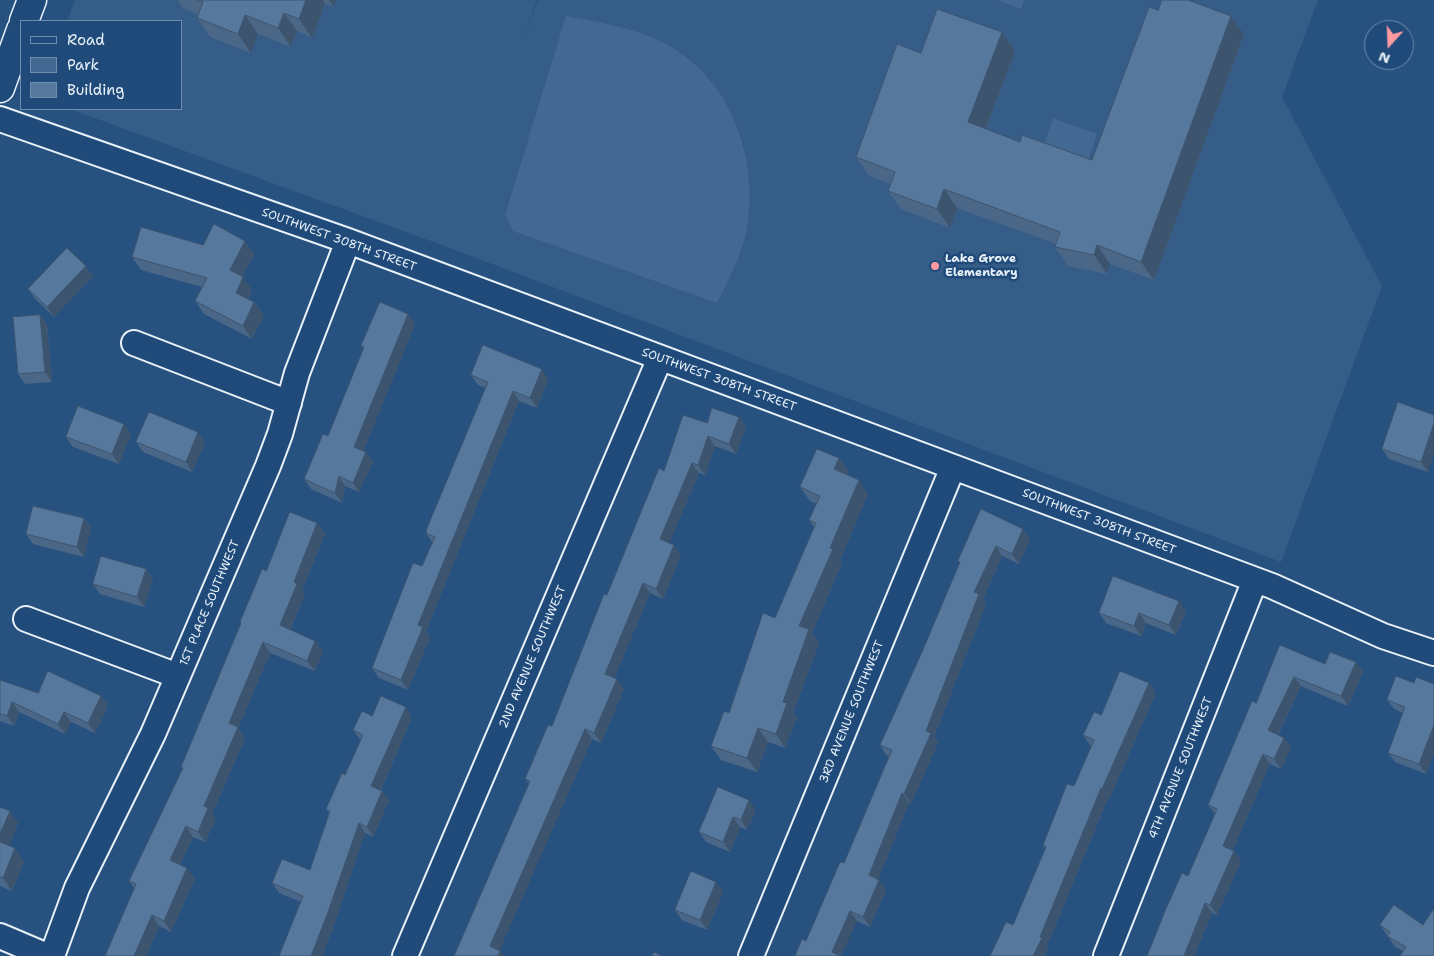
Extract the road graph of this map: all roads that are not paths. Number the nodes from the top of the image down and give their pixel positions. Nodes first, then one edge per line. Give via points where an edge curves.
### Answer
1 (32, 0) edge
2 (24, 20) edge
3 (20, 33) edge
4 (0, 88) edge
5 (0, 118) edge
6 (348, 241) junction
7 (134, 342) dead end
8 (660, 358) junction
9 (289, 403) junction
10 (953, 467) junction
11 (1255, 580) junction
12 (26, 619) dead end
13 (1434, 653) edge
14 (178, 676) junction
15 (0, 936) edge
16 (47, 956) edge
17 (52, 956) edge
18 (406, 956) edge
19 (751, 956) edge
20 (1106, 956) edge

1 - 2 main road
3 - 4 main road
5 - 6 street, SOUTHWEST 308TH STREET
6 - 8 street, SOUTHWEST 308TH STREET
6 - 9 street, 1ST PLACE SOUTHWEST via 297,373
7 - 9 street
8 - 10 street, SOUTHWEST 308TH STREET
8 - 18 street, 2ND AVENUE SOUTHWEST
9 - 14 street, 1ST PLACE SOUTHWEST via 268,466
10 - 11 street, SOUTHWEST 308TH STREET
10 - 19 street, 3RD AVENUE SOUTHWEST
11 - 13 street, SOUTHWEST 308TH STREET via 1383,636
11 - 20 street, 4TH AVENUE SOUTHWEST
12 - 14 street
14 - 17 street, 1ST PLACE SOUTHWEST via 77,888
15 - 16 street

